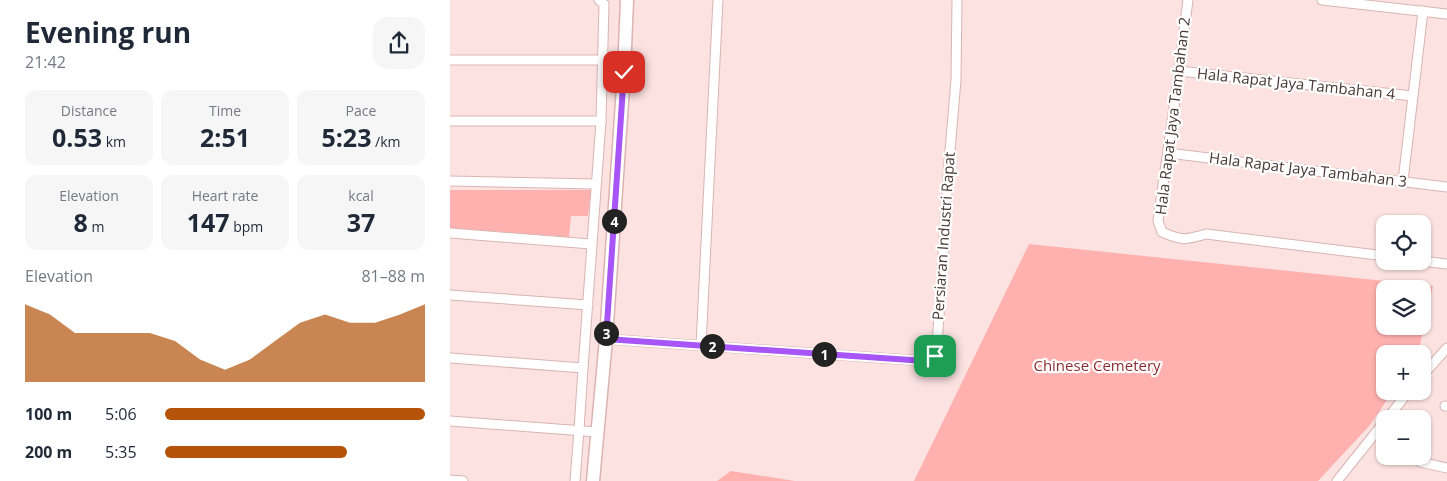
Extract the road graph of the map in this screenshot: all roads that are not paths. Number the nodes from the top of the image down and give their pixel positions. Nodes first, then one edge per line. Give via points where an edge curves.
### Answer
1 (600, 0) edge
2 (627, 0) edge
3 (718, 0) edge
4 (957, 0) edge
5 (1188, 0) edge
6 (1322, 0) edge
7 (1381, 3) edge
8 (1422, 11) junction
9 (1447, 14) edge
10 (450, 60) edge
11 (603, 60) junction
12 (1179, 71) junction
13 (1413, 96) junction
14 (450, 121) edge
15 (601, 121) junction
16 (1168, 153) junction
17 (450, 181) edge
18 (1403, 181) junction
19 (596, 184) junction
20 (1447, 187) edge
21 (450, 233) edge
22 (592, 244) junction
23 (1376, 255) edge
24 (1431, 262) edge
25 (1447, 264) edge
26 (450, 295) edge
27 (588, 306) junction
28 (606, 339) junction
29 (700, 345) junction
30 (1447, 348) edge
31 (450, 358) edge
32 (1431, 366) edge
33 (583, 368) junction
34 (1402, 400) edge
35 (1394, 410) edge
36 (450, 420) edge
37 (580, 430) junction
38 (597, 432) junction
39 (1376, 432) edge
40 (1431, 464) edge
41 (1447, 468) edge
42 (450, 480) edge
43 (463, 481) edge
44 (575, 481) edge
45 (593, 481) edge
46 (1337, 481) edge

1 - 11 street via 604,4
2 - 28 street
3 - 29 street
4 - 29 street, Persiaran Industri Rapat via 956,80 935,356 925,361
5 - 12 street, Hala Rapat Jaya Tambahan 2
6 - 7 street
7 - 8 street
8 - 9 street
8 - 13 street
10 - 11 street
11 - 15 street
12 - 13 street, Hala Rapat Jaya Tambahan 4
12 - 16 street, Hala Rapat Jaya Tambahan 2
13 - 18 street
14 - 15 street
15 - 19 street
16 - 18 street, Hala Rapat Jaya Tambahan 3
16 - 23 street, Hala Rapat Jaya Tambahan 2 via 1158,221 1162,232 1187,240 1206,234
17 - 19 street
18 - 20 street, Hala Rapat Jaya Tambahan 3
19 - 22 street
21 - 22 street
22 - 27 street
24 - 25 street
26 - 27 street
27 - 33 street
28 - 29 street, Persiaran Industri Rapat
28 - 38 street
30 - 32 street
31 - 33 street
33 - 37 street
34 - 35 street
36 - 37 street
37 - 38 street
37 - 44 street
38 - 45 street
39 - 46 street
40 - 41 street
42 - 43 street

